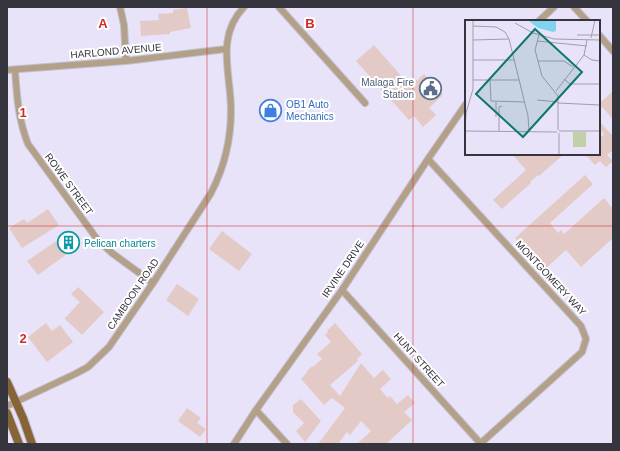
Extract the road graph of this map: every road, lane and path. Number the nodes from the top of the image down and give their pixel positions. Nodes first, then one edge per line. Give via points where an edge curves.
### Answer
1 (120, 7) edge
2 (244, 7) edge
3 (278, 7) edge
4 (554, 7) edge
5 (574, 7) edge
6 (540, 20) edge
7 (586, 20) edge
8 (600, 36) edge
9 (226, 49) junction
10 (613, 50) edge
11 (126, 62) junction
12 (7, 70) edge
13 (15, 70) junction
14 (365, 103) dead end
15 (465, 105) edge
16 (428, 159) junction
17 (153, 283) junction
18 (342, 290) junction
19 (7, 382) edge
20 (16, 402) junction
21 (7, 406) edge
22 (256, 410) junction
23 (7, 413) edge
24 (19, 444) edge
25 (32, 444) edge
26 (234, 444) edge
27 (287, 444) edge
28 (481, 444) edge

1 - 11 street via 124,25
2 - 9 street, CAMBOON ROAD via 234,21
3 - 14 street
4 - 6 street
5 - 7 street
8 - 10 street
9 - 11 street, HARLOND AVENUE
9 - 17 street, CAMBOON ROAD via 231,109 224,162 211,192
11 - 13 street, HARLOND AVENUE
12 - 13 street, HARLOND AVENUE
13 - 17 street, ROWE STREET via 19,113 28,144 97,239
15 - 16 street, IRVINE DRIVE
16 - 18 street, IRVINE DRIVE
16 - 28 street, MONTGOMERY WAY via 582,326 586,339 582,352
17 - 20 street, CAMBOON ROAD via 115,339 100,356 75,374
18 - 22 street, IRVINE DRIVE
18 - 28 street, HUNT STREET
19 - 20 main road
20 - 21 street, CAMBOON ROAD
20 - 25 main road
22 - 26 street, IRVINE DRIVE
22 - 27 street
23 - 24 main road

